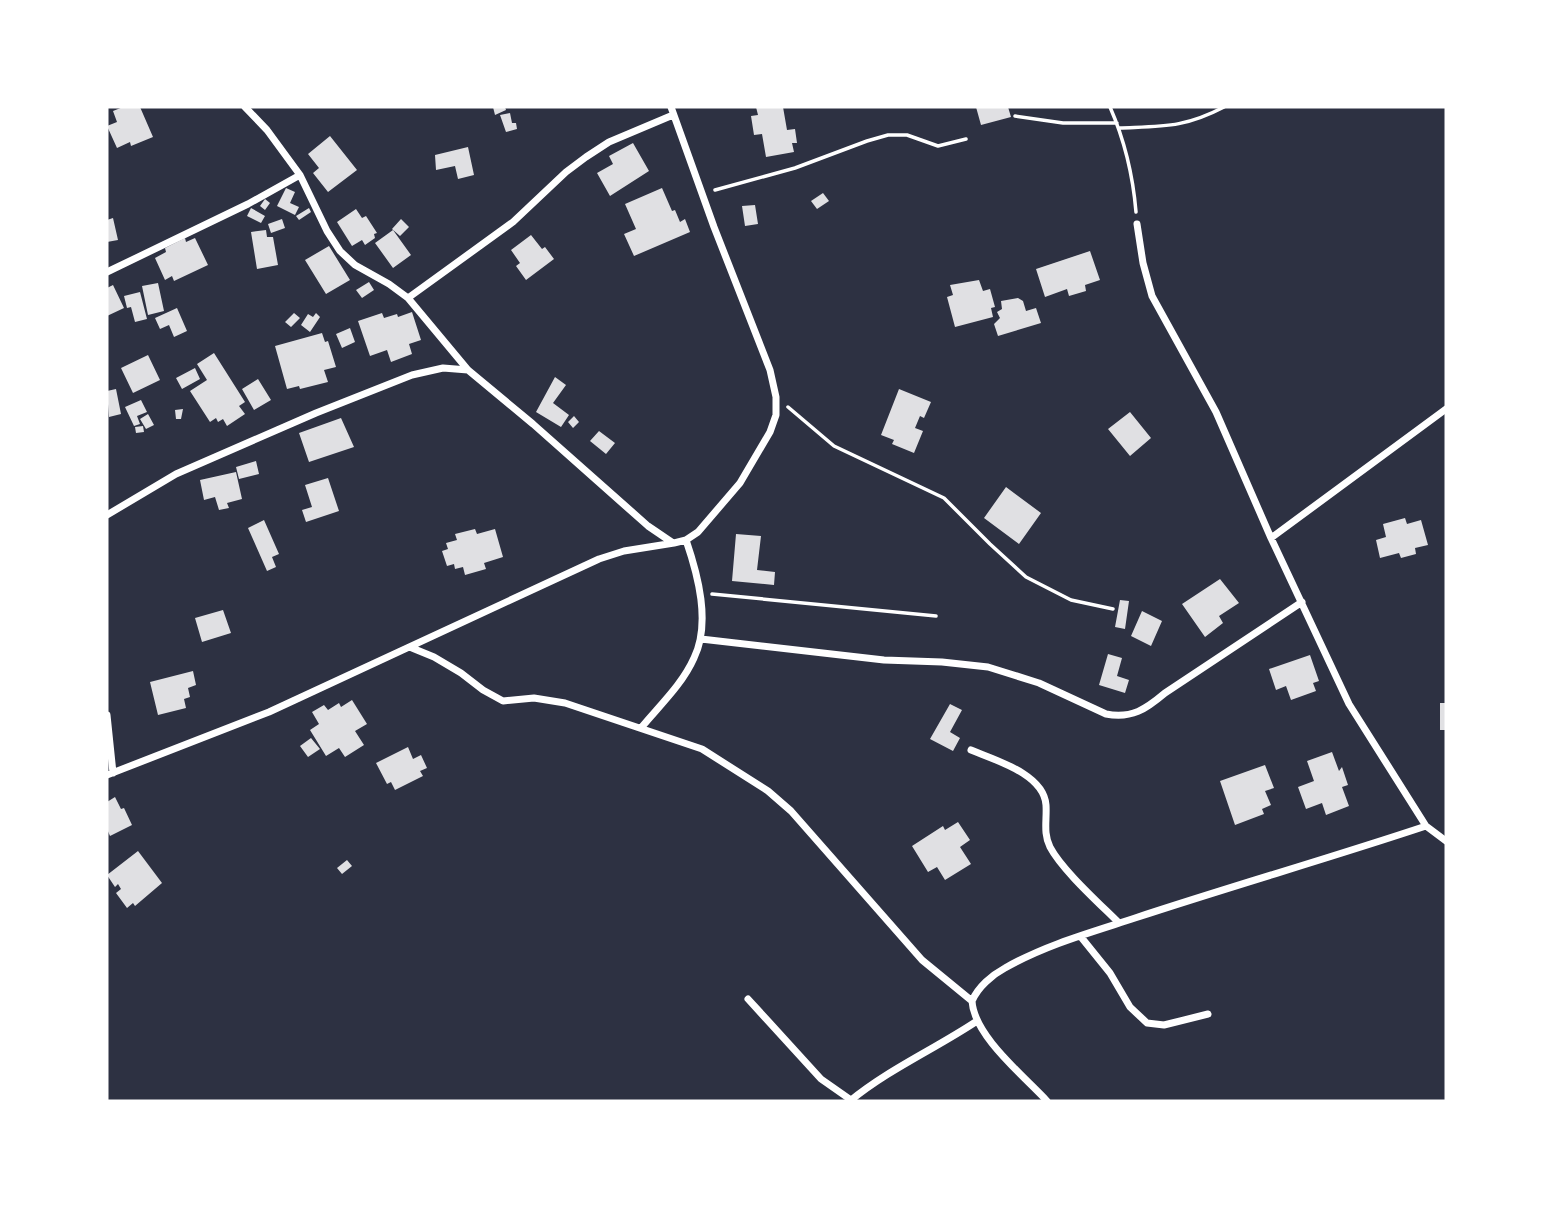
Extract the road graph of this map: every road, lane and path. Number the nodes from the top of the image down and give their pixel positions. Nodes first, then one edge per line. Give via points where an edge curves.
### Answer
1 (245, 107) edge
2 (1110, 107) edge
3 (1224, 107) edge
4 (672, 111) edge
5 (1015, 116) dead end
6 (1117, 123) junction
7 (1119, 128) junction
8 (966, 139) dead end
9 (300, 175) junction
10 (701, 194) junction
11 (1137, 224) joint
12 (107, 272) edge
13 (408, 298) junction
14 (468, 370) junction
15 (776, 397) junction
16 (1446, 408) edge
17 (107, 515) edge
18 (1271, 538) junction
19 (686, 540) junction
20 (674, 543) junction
21 (700, 593) junction
22 (1302, 602) junction
23 (1112, 609) dead end
24 (936, 616) dead end
25 (701, 639) junction
26 (412, 648) junction
27 (107, 715) edge
28 (641, 728) junction
29 (971, 750) dead end
30 (110, 774) edge
31 (1426, 826) junction
32 (1444, 839) edge
33 (1446, 851) edge
34 (1119, 923) junction
35 (1081, 937) junction
36 (748, 999) dead end
37 (972, 1001) junction
38 (1208, 1014) dead end
39 (977, 1021) junction
40 (850, 1101) edge
41 (1047, 1101) edge

1 - 9 street
2 - 6 path
3 - 7 path via 1181,125
4 - 10 street
4 - 13 street via 586,157 513,222
5 - 6 path via 1063,123
6 - 7 path
7 - 11 path
8 - 10 path via 938,146 907,135 888,135
9 - 12 street
9 - 13 street via 340,251
10 - 15 street via 770,370
11 - 18 street via 1152,296 1216,412
13 - 14 street
14 - 17 street via 443,368 412,375 316,413 176,474
14 - 20 street via 648,526
15 - 19 street via 770,432 740,483
15 - 23 path via 834,446 944,498 1026,577 1071,600
16 - 18 street
18 - 22 street
19 - 20 street
19 - 21 street
20 - 26 street via 599,559
21 - 24 path
21 - 25 street
22 - 25 street via 1147,707 1120,717 988,667
22 - 31 street via 1349,704
25 - 28 street via 681,680
26 - 28 street via 503,701 534,698 565,703
26 - 30 street via 269,712
27 - 30 street
28 - 37 street via 702,749 768,791 791,811 922,960
29 - 34 street via 1013,767 1038,786 1046,803 1047,838 1056,856
31 - 32 street
31 - 34 street
32 - 33 street
34 - 35 street
35 - 37 street via 1004,968
35 - 38 street via 1130,1007 1147,1023 1173,1024
36 - 40 street via 821,1079
37 - 39 street
39 - 40 street
39 - 41 street

